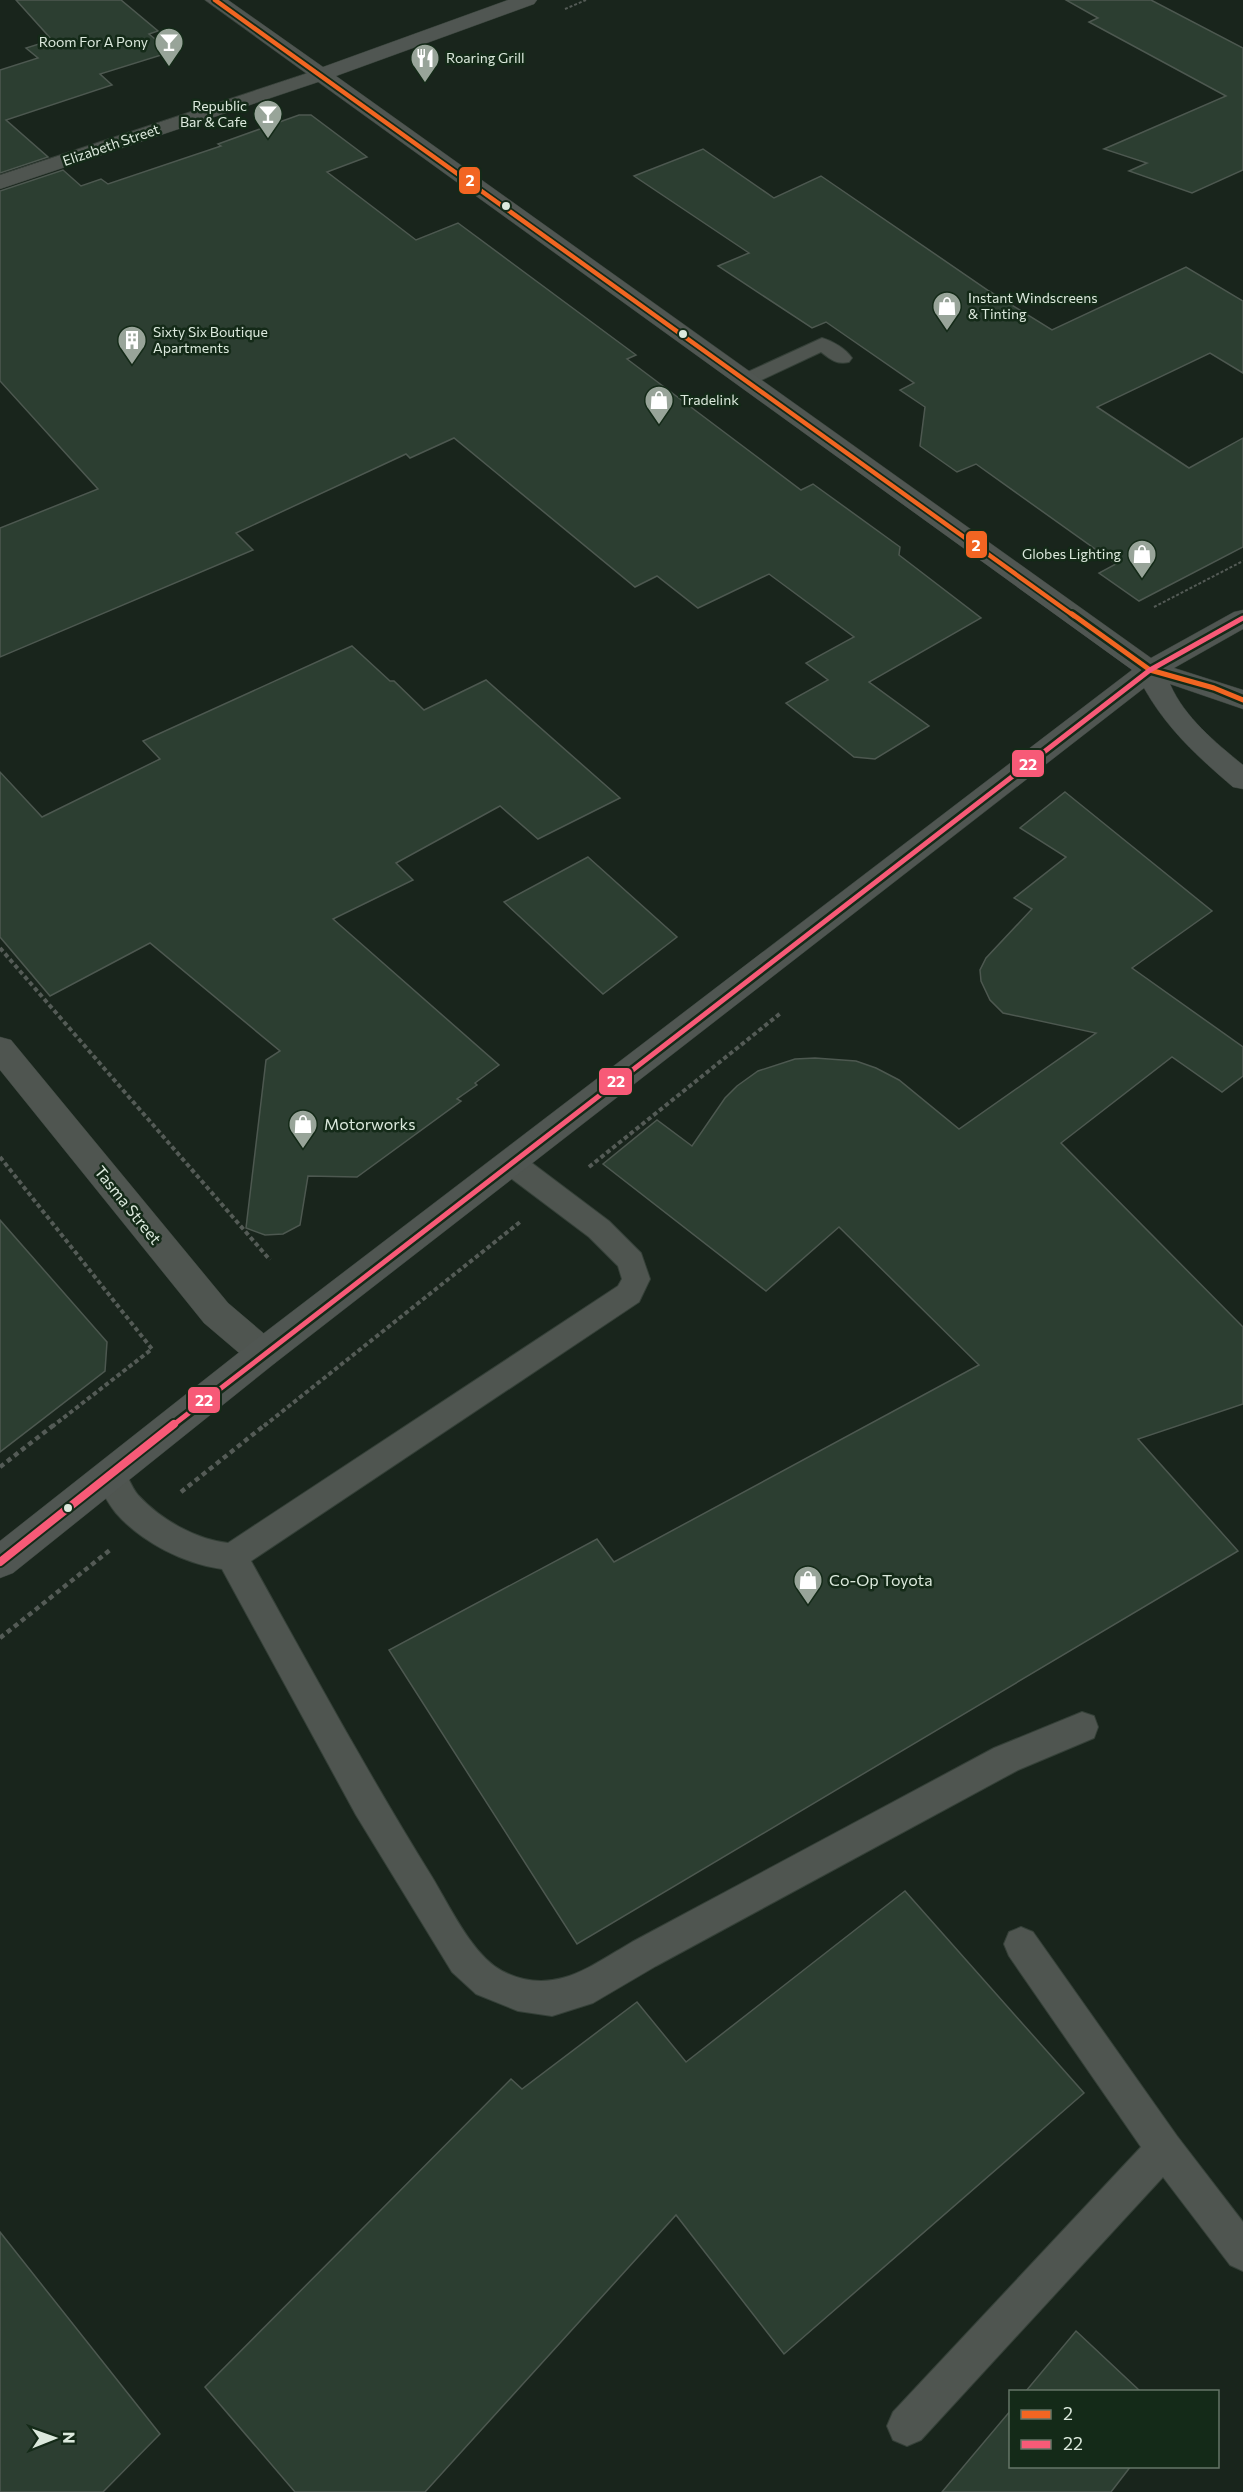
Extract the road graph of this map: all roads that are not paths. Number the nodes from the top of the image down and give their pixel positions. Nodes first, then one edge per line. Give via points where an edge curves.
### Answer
1 (217, 0) edge
2 (527, 0) edge
3 (320, 75) junction
4 (0, 182) edge
5 (842, 358) dead end
6 (746, 380) junction
7 (1243, 618) edge
8 (1150, 670) junction
9 (1243, 700) edge
10 (1243, 780) edge
11 (0, 1048) edge
12 (510, 1162) junction
13 (264, 1353) junction
14 (109, 1476) junction
15 (232, 1557) junction
16 (0, 1562) edge
17 (1082, 1727) dead end
18 (1021, 1944) dead end
19 (1164, 2149) junction
20 (1243, 2252) edge
21 (907, 2426) dead end

1 - 3 main road
2 - 3 main road, Elizabeth Street
3 - 4 street, Elizabeth Street
3 - 6 main road
5 - 6 lane via 822,344
6 - 8 main road
7 - 8 main road
8 - 9 main road
8 - 10 main road via 1177,721
8 - 12 main road
11 - 13 street, Tasma Street via 216,1313
12 - 13 main road
12 - 15 lane via 600,1229 631,1261 636,1279 629,1294
13 - 14 main road
14 - 15 lane via 126,1503 150,1526 202,1553
14 - 16 main road
15 - 17 lane via 368,1804 464,1960 488,1982 518,1994 552,1999 581,1991 1006,1759
18 - 19 lane
19 - 20 lane
19 - 21 lane

